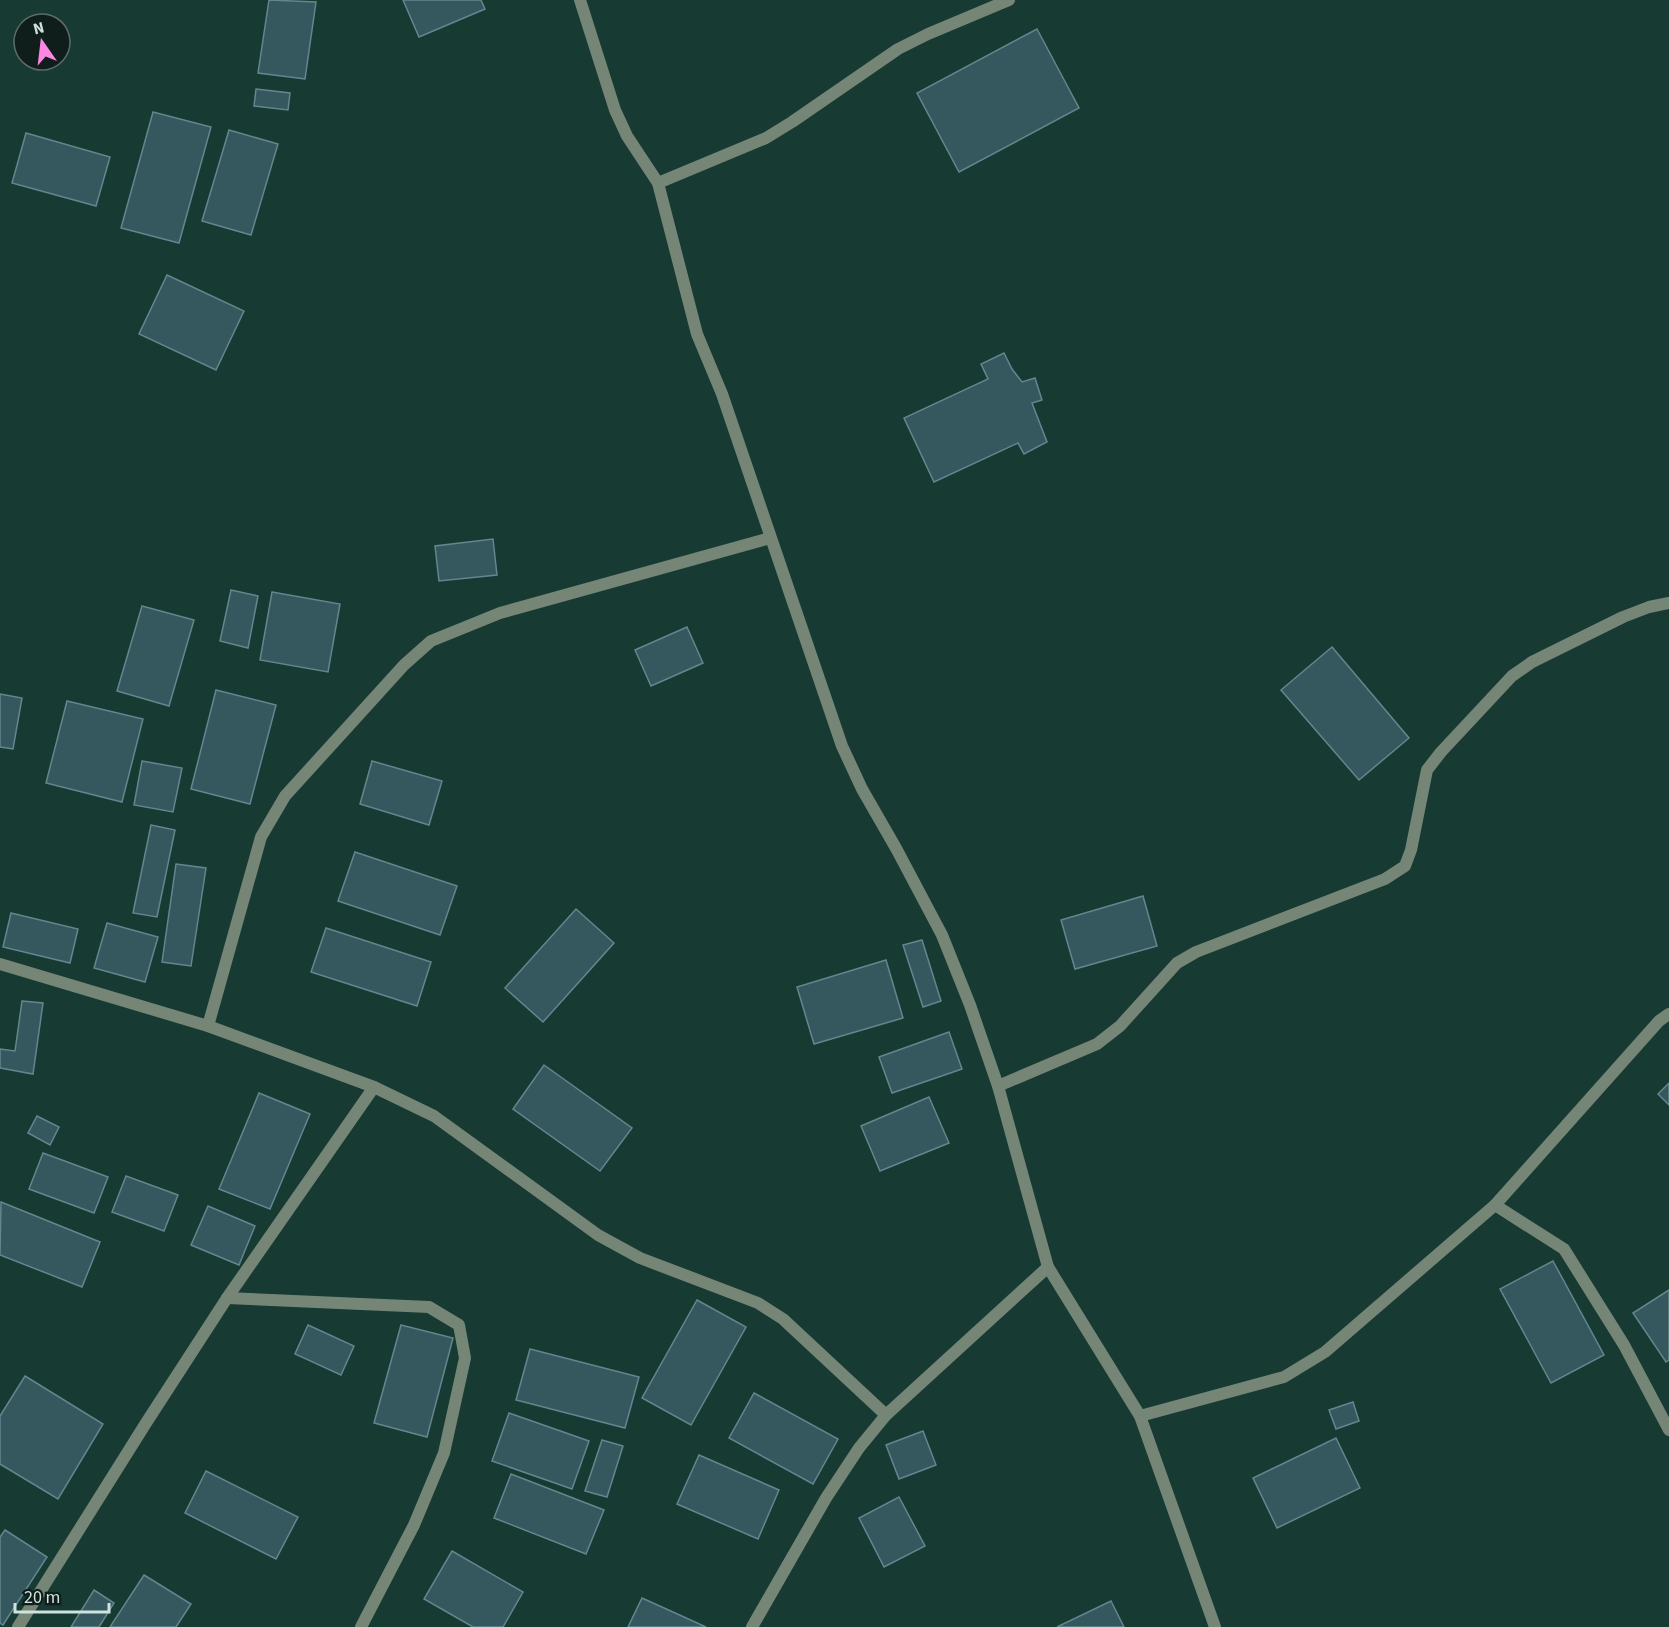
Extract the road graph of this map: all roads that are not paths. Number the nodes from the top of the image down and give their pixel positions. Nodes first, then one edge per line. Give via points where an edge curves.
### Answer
1 (580, 0) edge
2 (1010, 0) edge
3 (658, 183) junction
4 (770, 538) junction
5 (1669, 603) edge
6 (0, 964) edge
7 (1669, 1014) edge
8 (208, 1026) junction
9 (998, 1086) junction
10 (374, 1087) junction
11 (1495, 1205) junction
12 (1048, 1267) junction
13 (228, 1298) junction
14 (886, 1415) junction
15 (1140, 1416) junction
16 (1669, 1430) edge
17 (18, 1627) edge
18 (361, 1627) edge
19 (752, 1627) edge
20 (1215, 1627) edge

1 - 3 street via 615,110
2 - 3 street via 898,49 766,138
3 - 4 street via 697,334 722,394
4 - 8 street via 500,613 431,641 404,664 285,796 261,837
4 - 9 street via 842,746 942,935
5 - 9 street via 1623,617 1512,676 1427,770 1405,866 1385,879 1197,952 1177,963 1120,1026 1097,1044
6 - 8 street
7 - 11 street
8 - 10 street
9 - 12 street
10 - 13 street
10 - 14 street via 434,1116 598,1235 640,1258 758,1303 783,1319
11 - 15 street via 1325,1352 1284,1377
11 - 16 street via 1564,1249 1624,1346
12 - 14 street
12 - 15 street
13 - 17 street
13 - 18 street via 429,1307 459,1325 465,1358 444,1453 414,1525
14 - 19 street via 826,1498
15 - 20 street

